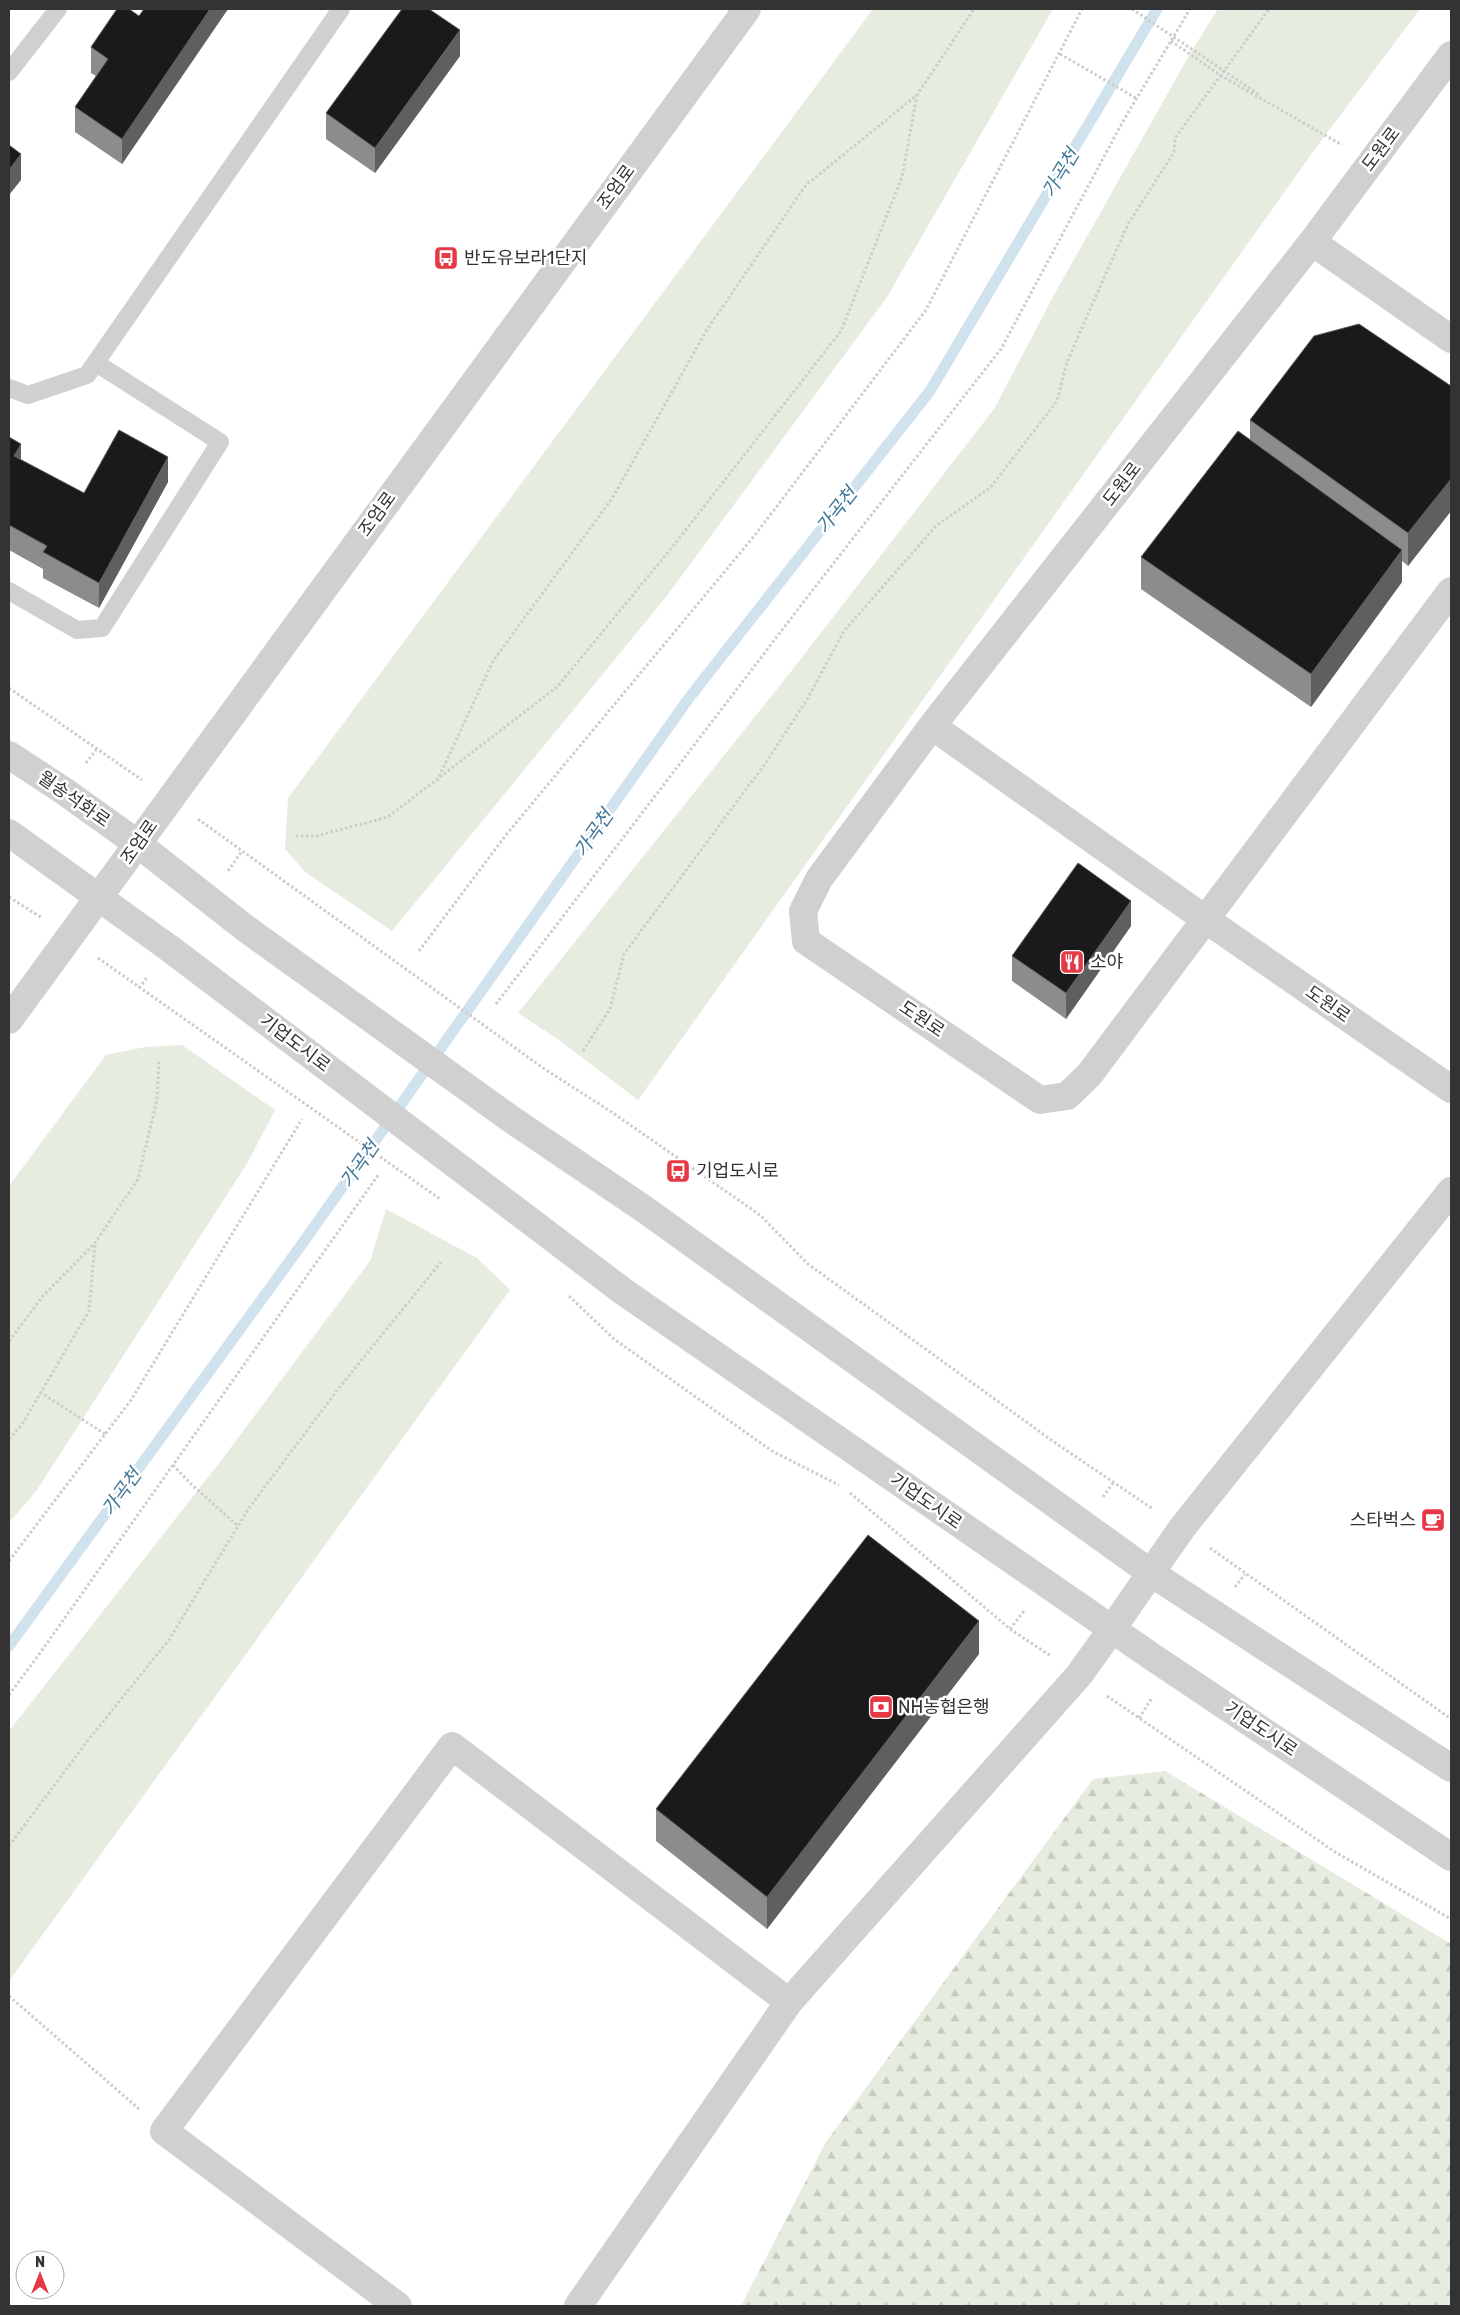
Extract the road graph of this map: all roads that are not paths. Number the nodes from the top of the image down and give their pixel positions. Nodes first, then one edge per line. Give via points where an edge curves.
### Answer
1 (58, 9) edge
2 (341, 9) edge
3 (747, 9) edge
4 (1451, 55) edge
5 (9, 72) edge
6 (1312, 242) junction
7 (1451, 339) edge
8 (96, 363) junction
9 (9, 388) edge
10 (9, 591) edge
11 (1451, 591) edge
12 (932, 726) junction
13 (9, 755) edge
14 (9, 833) edge
15 (138, 844) junction
16 (100, 896) junction
17 (1205, 919) junction
18 (9, 1020) edge
19 (1451, 1089) edge
20 (1451, 1190) edge
21 (1150, 1573) junction
22 (1112, 1629) junction
23 (1451, 1768) edge
24 (1451, 1857) edge
25 (789, 2002) junction
26 (398, 2306) edge
27 (578, 2306) edge

1 - 5 lane
2 - 8 lane
3 - 15 street, 조엄로
4 - 6 street, 도원로
6 - 7 street
6 - 12 street, 도원로
8 - 9 lane via 87,375 28,395
8 - 10 lane via 220,442 102,628 77,630
11 - 17 street, 도원로
12 - 17 street, 도원로
12 - 17 street, 도원로 via 819,880 803,912 806,941 1040,1100 1067,1096 1089,1075
13 - 15 street, 월송석화로
14 - 16 street
15 - 16 street, 조엄로
15 - 21 street via 245,928 508,1117 644,1209
16 - 18 street, 조엄로
16 - 22 street, 기업도시로 via 632,1298
17 - 19 street, 도원로
20 - 21 street via 1182,1528
21 - 22 street
21 - 23 street
22 - 24 street, 기업도시로
22 - 25 street via 1078,1675
25 - 26 street via 452,1746 164,2131
25 - 27 street

